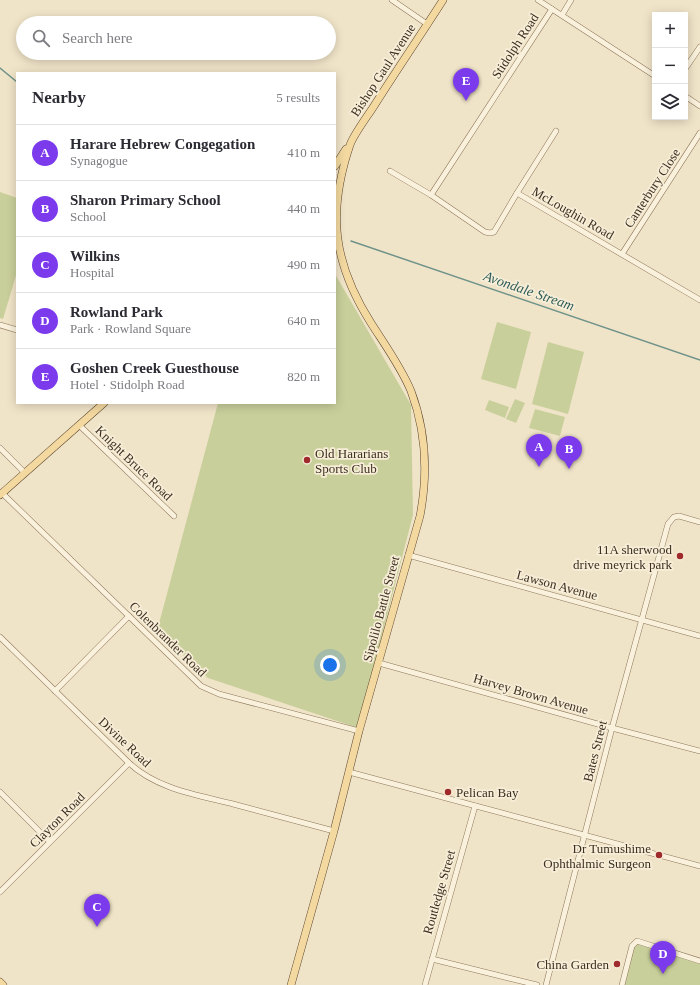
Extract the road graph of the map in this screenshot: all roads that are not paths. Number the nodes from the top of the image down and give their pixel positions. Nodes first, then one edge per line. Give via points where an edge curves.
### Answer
1 (392, 0) edge
2 (442, 0) edge
3 (538, 0) edge
4 (571, 0) edge
5 (552, 9) junction
6 (562, 15) junction
7 (427, 24) junction
8 (700, 47) edge
9 (688, 65) edge
10 (652, 74) edge
11 (688, 98) edge
12 (700, 106) edge
13 (556, 131) dead end
14 (700, 133) edge
15 (350, 143) junction
16 (336, 164) edge
17 (390, 171) dead end
18 (517, 194) junction
19 (431, 195) junction
20 (337, 250) edge
21 (622, 254) junction
22 (700, 300) edge
23 (0, 325) edge
24 (16, 330) edge
25 (103, 404) edge
26 (79, 425) junction
27 (0, 448) edge
28 (25, 473) junction
29 (1, 494) edge
30 (174, 516) dead end
31 (700, 522) edge
32 (408, 555) junction
33 (129, 616) junction
34 (641, 620) junction
35 (700, 636) edge
36 (0, 637) edge
37 (379, 663) junction
38 (55, 691) junction
39 (612, 728) junction
40 (359, 731) junction
41 (700, 751) edge
42 (128, 763) junction
43 (349, 772) junction
44 (0, 792) edge
45 (475, 806) junction
46 (334, 831) junction
47 (585, 835) junction
48 (50, 842) junction
49 (700, 866) edge
50 (0, 892) edge
51 (432, 959) junction
52 (700, 961) edge
53 (0, 982) edge
54 (3, 985) edge
55 (291, 985) edge
56 (425, 985) edge
57 (537, 985) edge
58 (546, 985) edge
59 (622, 985) edge

1 - 7 street
2 - 7 main road, Bishop Gaul Avenue
3 - 5 street
4 - 6 street
5 - 6 street
5 - 19 street, Stidolph Road
6 - 10 street
7 - 15 main road, Bishop Gaul Avenue
8 - 9 street
11 - 12 street
13 - 18 street
14 - 21 street, Canterbury Close
15 - 16 main road
15 - 20 main road, Bishop Gaul Avenue via 337,200
17 - 19 street, McLoughin Road
18 - 19 street, McLoughin Road via 494,232 490,233
18 - 21 street, McLoughin Road
20 - 32 main road, Sipolilo Battle Street via 355,296 402,373 420,423 424,492 420,516
21 - 22 street, McLoughin Road
23 - 24 street
25 - 26 main road
26 - 28 main road
26 - 30 street, Knight Bruce Road
27 - 28 street
28 - 29 main road
29 - 33 street, Colenbrander Road
31 - 34 street, Bates Street via 679,516 674,517 668,524
32 - 34 street, Lawson Avenue
32 - 37 main road, Sipolilo Battle Street
33 - 38 street
33 - 40 street, Colenbrander Road via 191,678 209,691
34 - 35 street, Lawson Avenue
34 - 39 street, Bates Street
36 - 38 street, Divine Road
37 - 39 street, Harvey Brown Avenue
37 - 40 main road, Sipolilo Battle Street
38 - 42 street, Divine Road
39 - 41 street, Harvey Brown Avenue
39 - 47 street, Bates Street
40 - 43 main road, Sipolilo Battle Street
42 - 46 street, Divine Road via 162,785
42 - 48 street, Clayton Road
43 - 45 street
43 - 46 main road, Sipolilo Battle Street
44 - 48 street
45 - 47 street
45 - 51 street, Routledge Street
46 - 55 main road, Sipolilo Battle Street
47 - 49 street
47 - 58 street, Bates Street
48 - 50 street, Clayton Road
51 - 56 street, Routledge Street
51 - 57 street
52 - 59 street via 637,941 632,946
53 - 54 main road

